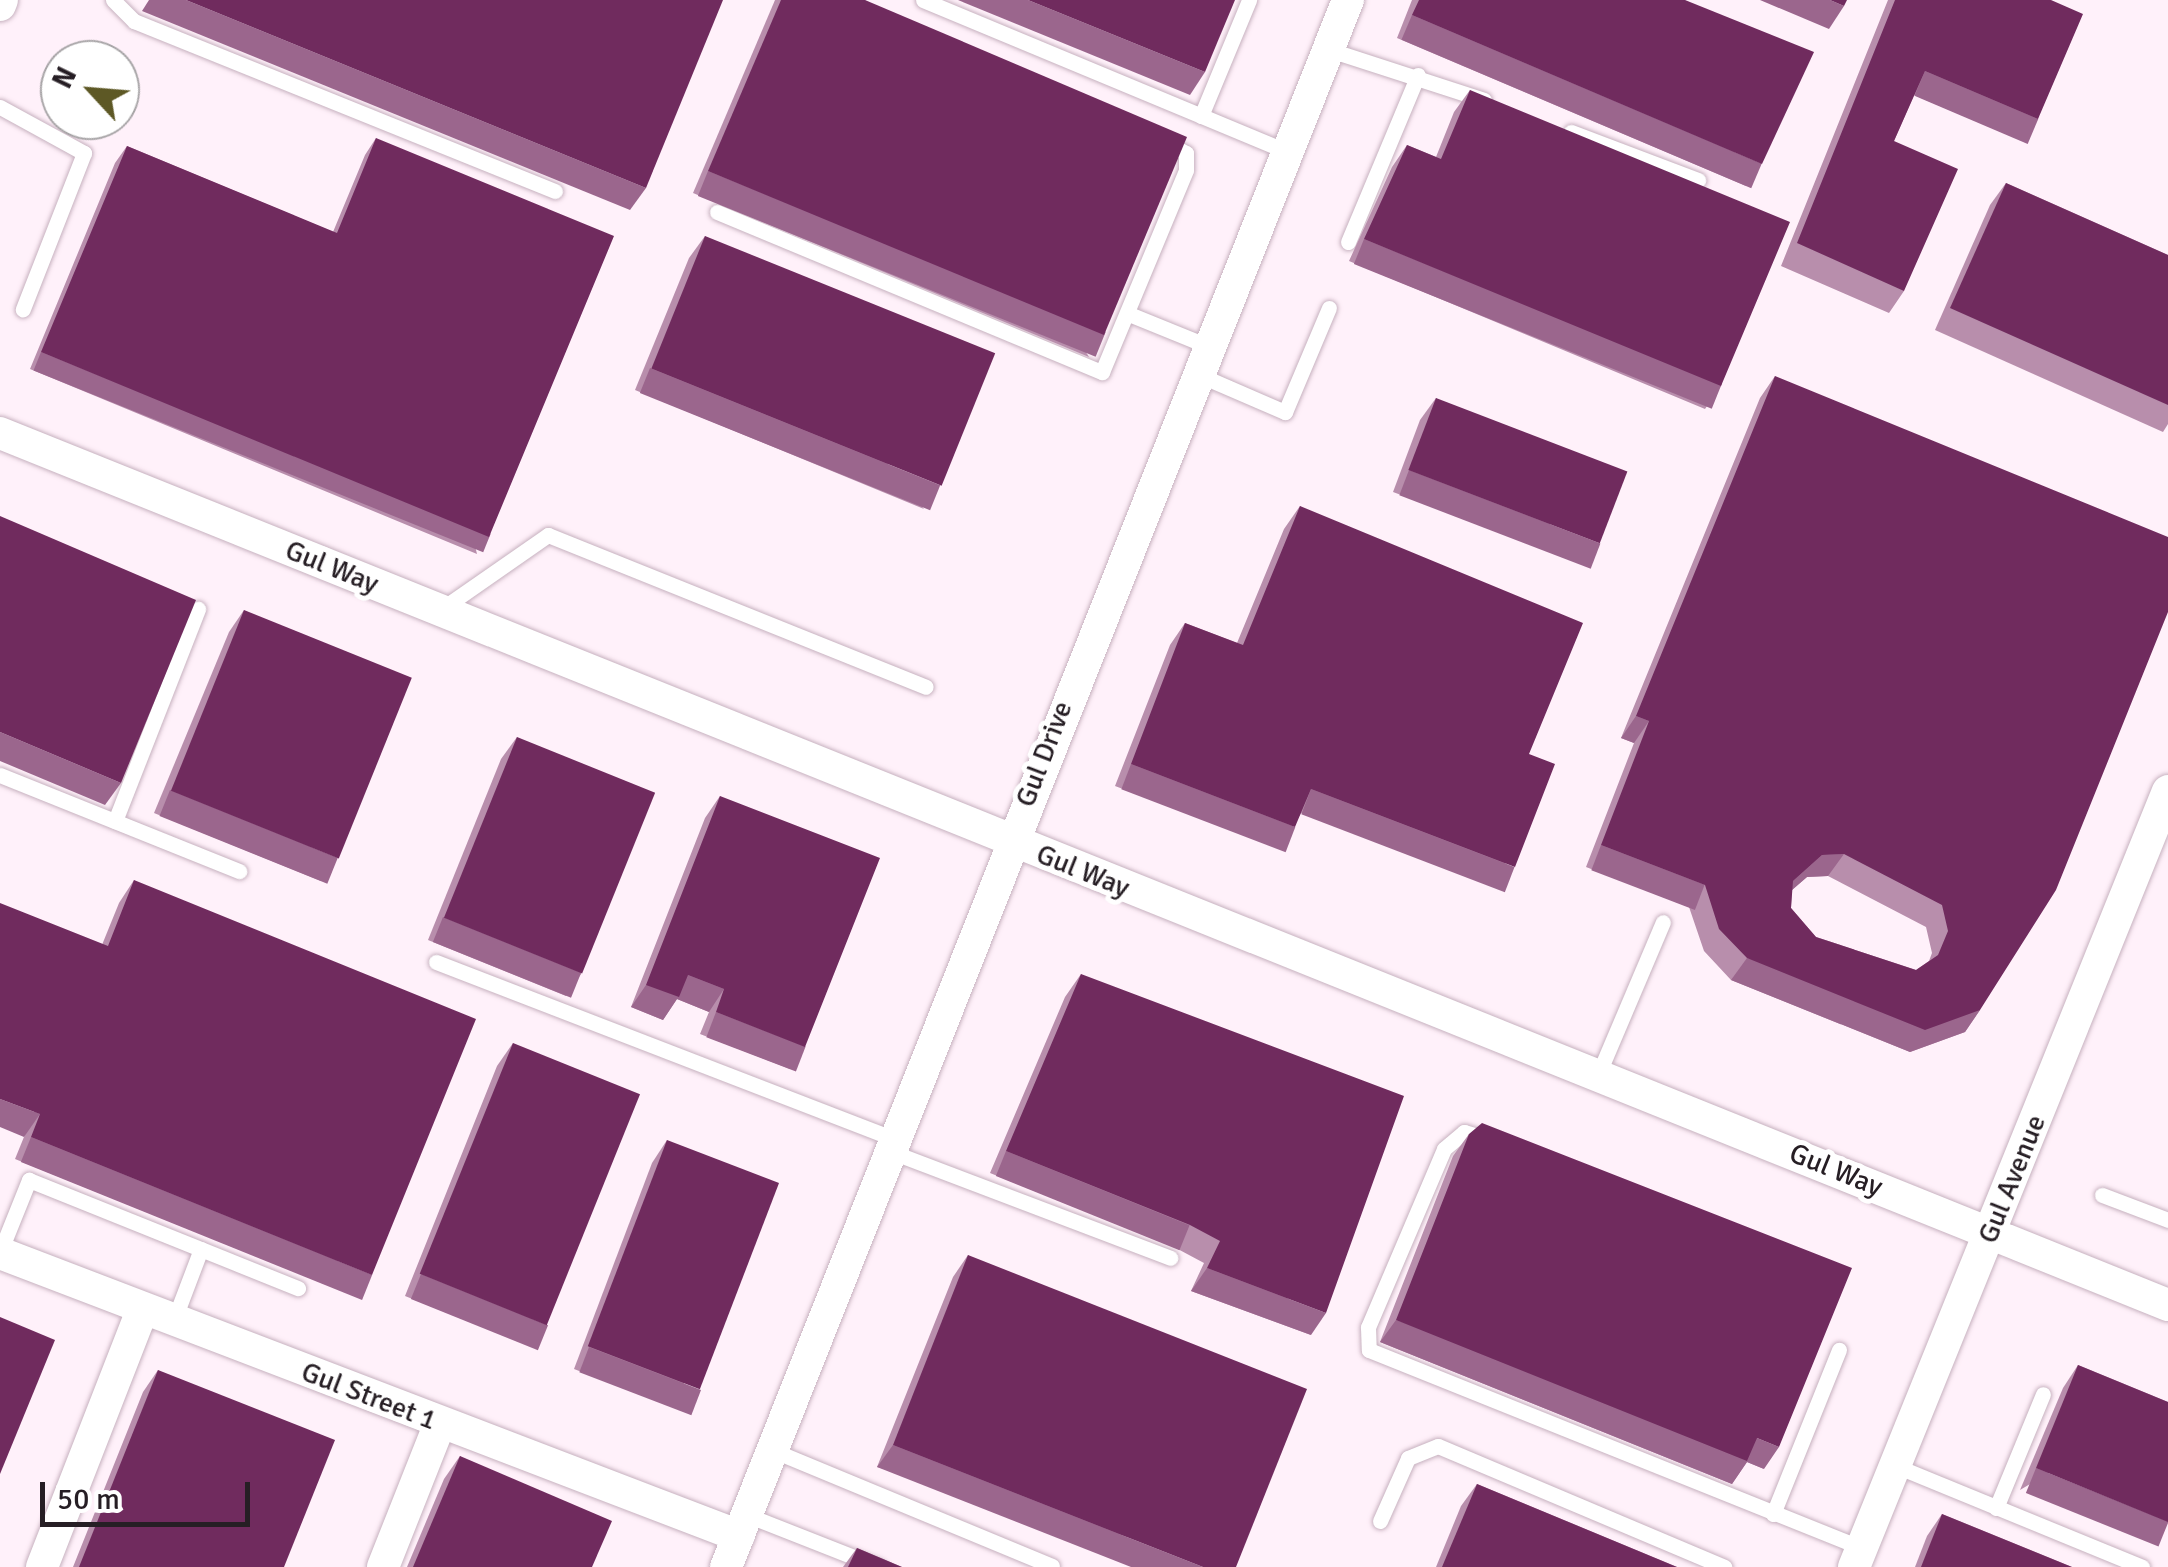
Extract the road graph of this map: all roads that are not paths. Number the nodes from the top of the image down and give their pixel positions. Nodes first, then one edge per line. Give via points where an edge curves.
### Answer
1 (114, 0) edge
2 (923, 0) edge
3 (1249, 0) edge
4 (1348, 0) edge
5 (1327, 49) junction
6 (1418, 75) junction
7 (0, 107) edge
8 (1512, 110) edge
9 (1201, 116) junction
10 (1549, 124) edge
11 (1143, 134) edge
12 (1286, 151) junction
13 (1698, 180) edge
14 (555, 191) dead end
15 (717, 212) dead end
16 (1348, 242) dead end
17 (24, 308) dead end
18 (1329, 308) dead end
19 (1129, 314) junction
20 (1203, 360) junction
21 (0, 432) edge
22 (198, 609) edge
23 (439, 611) junction
24 (926, 687) dead end
25 (0, 775) edge
26 (2168, 791) edge
27 (115, 821) junction
28 (1010, 842) junction
29 (239, 871) dead end
30 (1662, 922) dead end
31 (436, 962) dead end
32 (1598, 1075) junction
33 (891, 1145) junction
34 (1509, 1148) edge
35 (2102, 1195) dead end
36 (2168, 1220) edge
37 (1991, 1232) junction
38 (200, 1249) junction
39 (0, 1252) edge
40 (1170, 1258) dead end
41 (298, 1288) dead end
42 (2168, 1305) edge
43 (142, 1310) junction
44 (174, 1321) junction
45 (1839, 1350) dead end
46 (2043, 1394) dead end
47 (440, 1423) junction
48 (772, 1450) junction
49 (1896, 1466) junction
50 (1996, 1508) junction
51 (1772, 1514) junction
52 (1380, 1521) dead end
53 (743, 1526) junction
54 (1858, 1558) edge
55 (1052, 1566) edge
56 (42, 1567) edge
57 (383, 1567) edge
58 (726, 1567) edge
59 (879, 1567) edge
60 (1724, 1567) edge
61 (2142, 1567) edge

1 - 14 lane via 134,21
2 - 9 lane
3 - 9 lane
4 - 5 street, Gul Drive
5 - 6 lane
5 - 12 street, Gul Drive
6 - 8 lane
6 - 16 lane
7 - 17 lane via 84,152
9 - 12 lane
10 - 13 lane
11 - 19 lane via 1188,160
12 - 20 street, Gul Drive
15 - 19 lane via 1097,372
18 - 20 lane via 1285,412
19 - 20 lane
20 - 28 street, Gul Drive
21 - 23 street, Gul Way
22 - 27 lane
23 - 24 lane via 548,536
23 - 28 street, Gul Way
25 - 27 lane
26 - 37 street, Gul Avenue
27 - 29 lane
28 - 32 street, Gul Way
28 - 33 street, Gul Drive
30 - 32 lane
31 - 33 lane
32 - 37 street, Gul Way
33 - 40 lane
33 - 48 street, Gul Drive
34 - 51 lane via 1464,1132 1444,1149 1368,1326 1369,1350
35 - 36 lane
37 - 42 street, Gul Way
37 - 49 street, Gul Avenue
38 - 39 lane via 28,1180
38 - 41 lane
38 - 44 lane
39 - 43 street, Gul Street 1
43 - 44 street, Gul Street 1
43 - 56 street
44 - 47 street, Gul Street 1
45 - 51 lane
46 - 50 lane
47 - 53 street, Gul Street 1
47 - 57 street
48 - 53 street, Gul Drive
48 - 55 lane
49 - 50 lane
49 - 54 street, Gul Avenue
50 - 61 lane
51 - 54 lane
52 - 60 lane via 1408,1458 1438,1446
53 - 58 street, Gul Drive
53 - 59 lane

